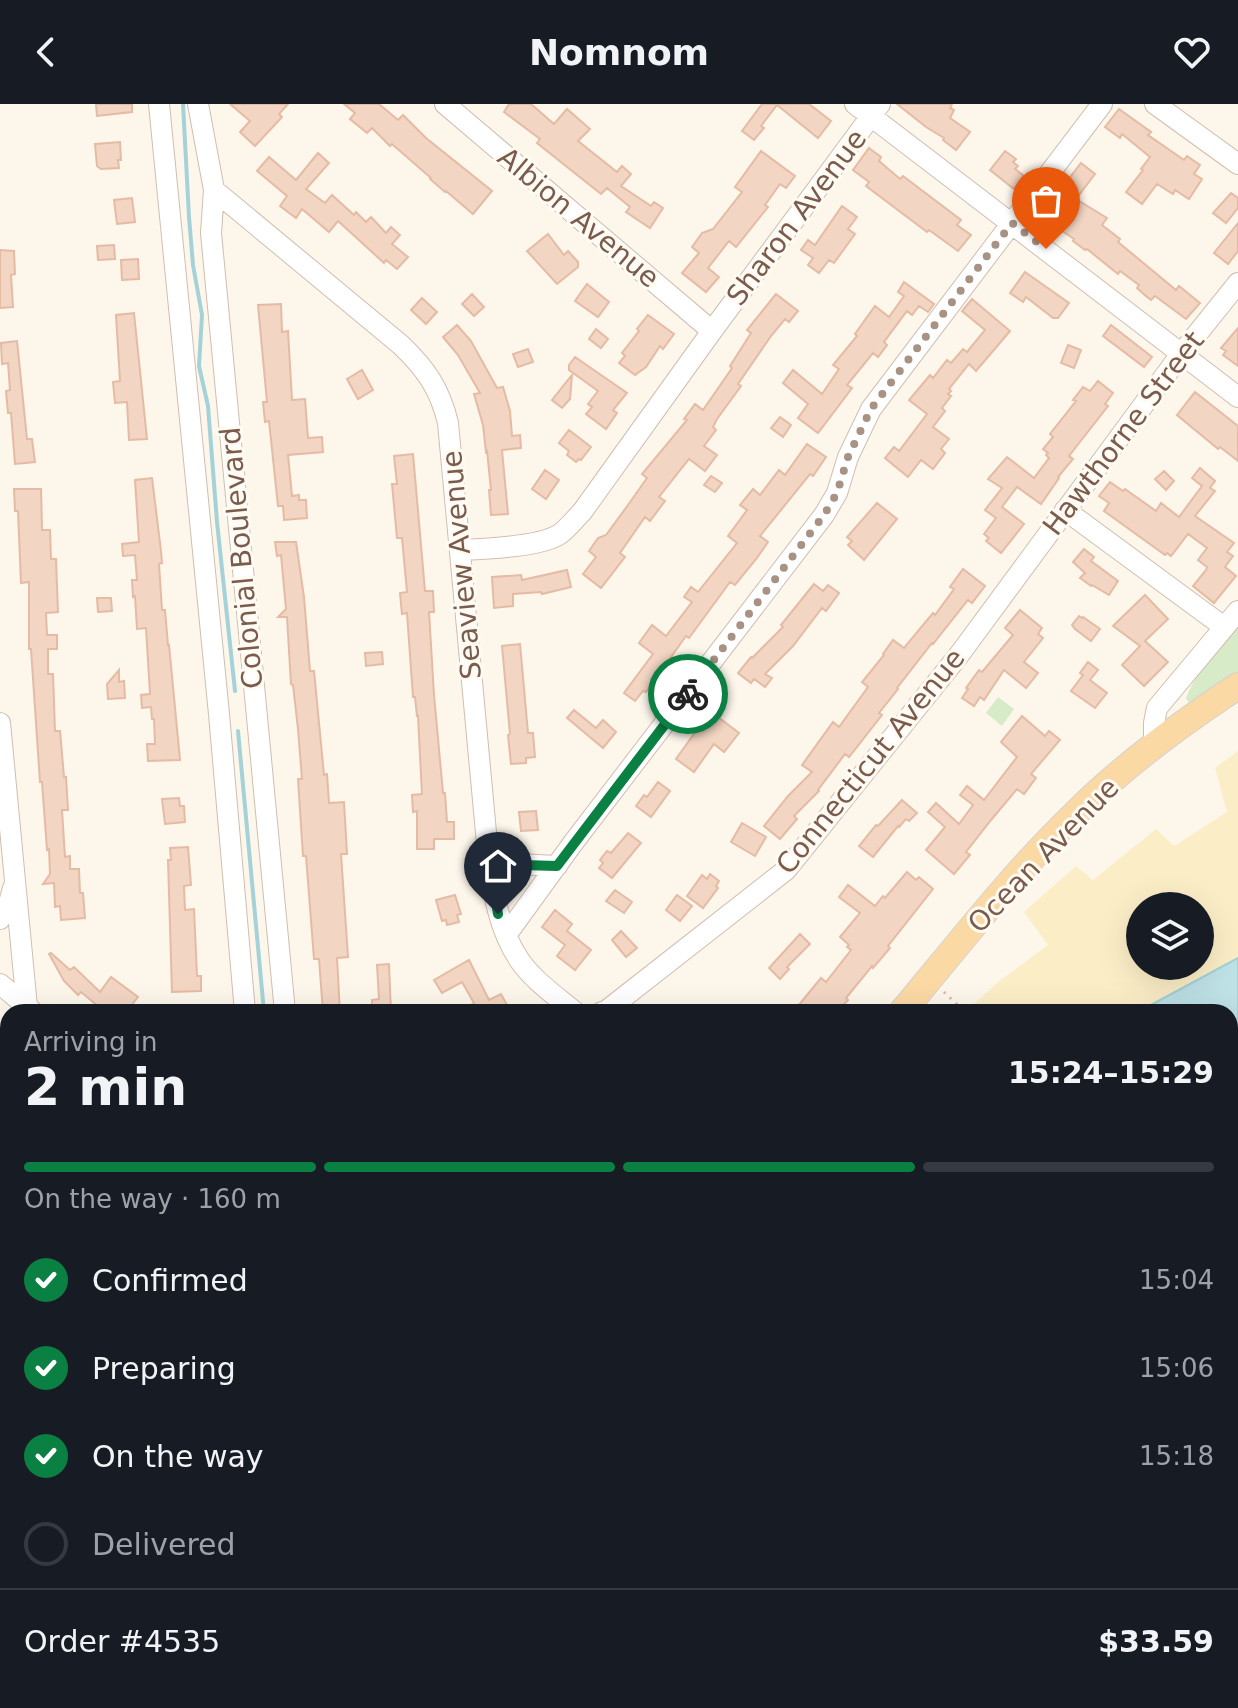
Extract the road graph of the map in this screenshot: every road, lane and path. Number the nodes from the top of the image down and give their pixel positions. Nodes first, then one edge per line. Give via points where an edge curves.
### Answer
1 (159, 104) edge
2 (198, 104) edge
3 (1102, 104) edge
4 (1155, 104) edge
5 (455, 107) edge
6 (869, 108) edge
7 (1238, 164) edge
8 (214, 190) junction
9 (1012, 223) junction
10 (1238, 283) edge
11 (712, 331) junction
12 (1181, 354) junction
13 (1238, 397) edge
14 (1065, 510) junction
15 (461, 550) junction
16 (1010, 585) joint
17 (1238, 611) edge
18 (1224, 627) junction
19 (1238, 686) edge
20 (256, 711) junction
21 (219, 714) junction
22 (0, 723) edge
23 (1154, 745) junction
24 (488, 854) junction
25 (557, 866) junction
26 (15, 880) junction
27 (0, 919) edge
28 (507, 934) junction
29 (930, 979) junction
30 (0, 984) edge
31 (25, 1004) edge
32 (30, 1004) edge
33 (244, 1004) edge
34 (284, 1004) edge
35 (566, 1004) edge
36 (615, 1004) edge
37 (909, 1004) edge
38 (957, 1004) edge

1 - 21 street, Colonial Boulevard
2 - 8 street, Colonial Boulevard
3 - 9 street
4 - 7 street
5 - 11 street, Albion Avenue
6 - 9 street
6 - 11 street, Sharon Avenue
8 - 15 street, Seaview Avenue via 420,364 439,394 448,423
8 - 20 street, Colonial Boulevard via 211,233
9 - 12 street
9 - 25 street via 871,409 824,515
10 - 12 street, Hawthorne Street
11 - 15 street, Sharon Avenue via 582,512 560,534 533,543
12 - 13 street
12 - 14 street, Hawthorne Street
14 - 16 street, Hawthorne Street
14 - 18 street
15 - 24 street, Seaview Avenue
16 - 36 street, Connecticut Avenue via 786,870
17 - 18 street
18 - 23 street via 1157,708
19 - 23 main road, Ocean Avenue
20 - 21 street
20 - 34 street, Colonial Boulevard
21 - 33 street, Colonial Boulevard
22 - 26 street
23 - 29 main road, Ocean Avenue via 1077,811
24 - 25 street via 522,865
24 - 28 street, Seaview Avenue via 496,905
25 - 28 street
26 - 27 street
26 - 32 street
28 - 35 street, Seaview Avenue via 520,960
29 - 37 main road, Ocean Avenue
29 - 38 path
30 - 31 street

